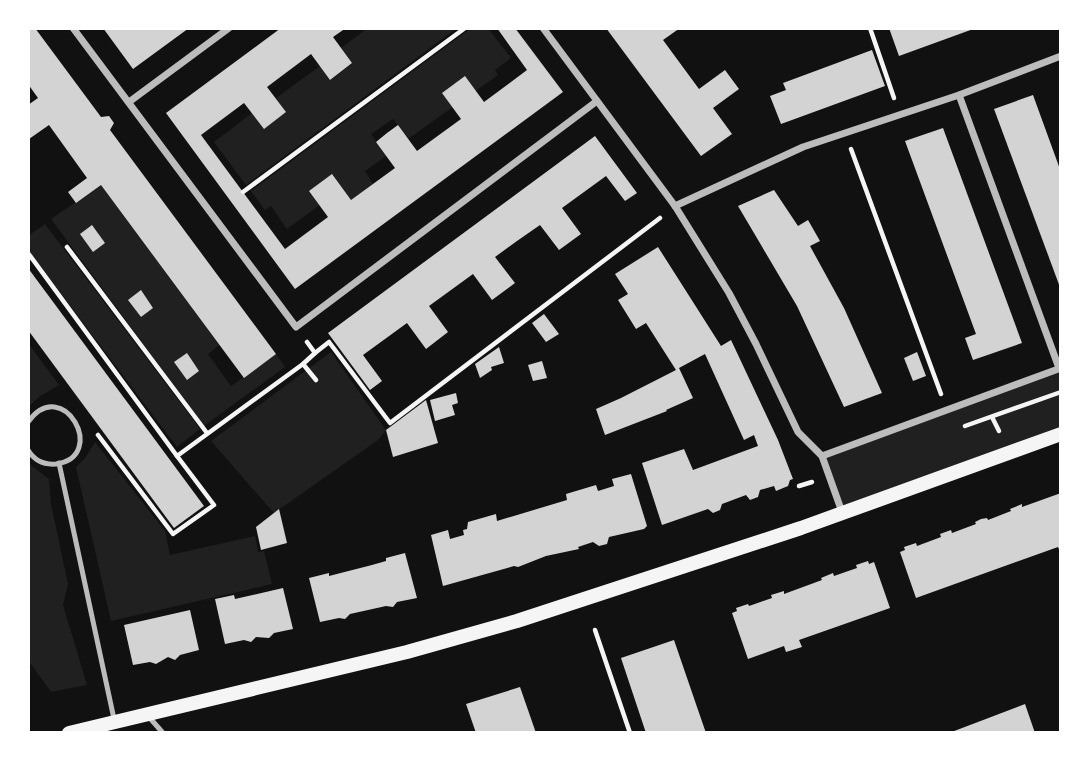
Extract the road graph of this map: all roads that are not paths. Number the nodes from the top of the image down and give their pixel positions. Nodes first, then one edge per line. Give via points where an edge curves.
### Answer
1 (73, 28) edge
2 (229, 28) edge
3 (543, 28) edge
4 (1061, 56) edge
5 (959, 95) junction
6 (597, 101) junction
7 (129, 102) junction
8 (675, 206) junction
9 (1060, 368) edge
10 (28, 422) edge
11 (1061, 434) edge
12 (28, 450) edge
13 (822, 456) junction
14 (59, 463) junction
15 (842, 512) junction
16 (147, 714) junction
17 (114, 722) junction
18 (69, 733) edge
19 (163, 733) edge

1 - 7 street
2 - 7 street
3 - 6 street
4 - 5 street
5 - 8 street via 763,164
5 - 9 street
6 - 7 street via 296,327
6 - 8 street
8 - 13 street via 729,293 798,432
9 - 13 street
10 - 14 lane via 35,413 52,408 69,413 79,428 79,445 68,460
11 - 15 main road
12 - 14 lane via 40,461
13 - 15 street
14 - 17 lane
15 - 16 main road via 517,621
16 - 17 main road
16 - 19 lane
17 - 18 main road

